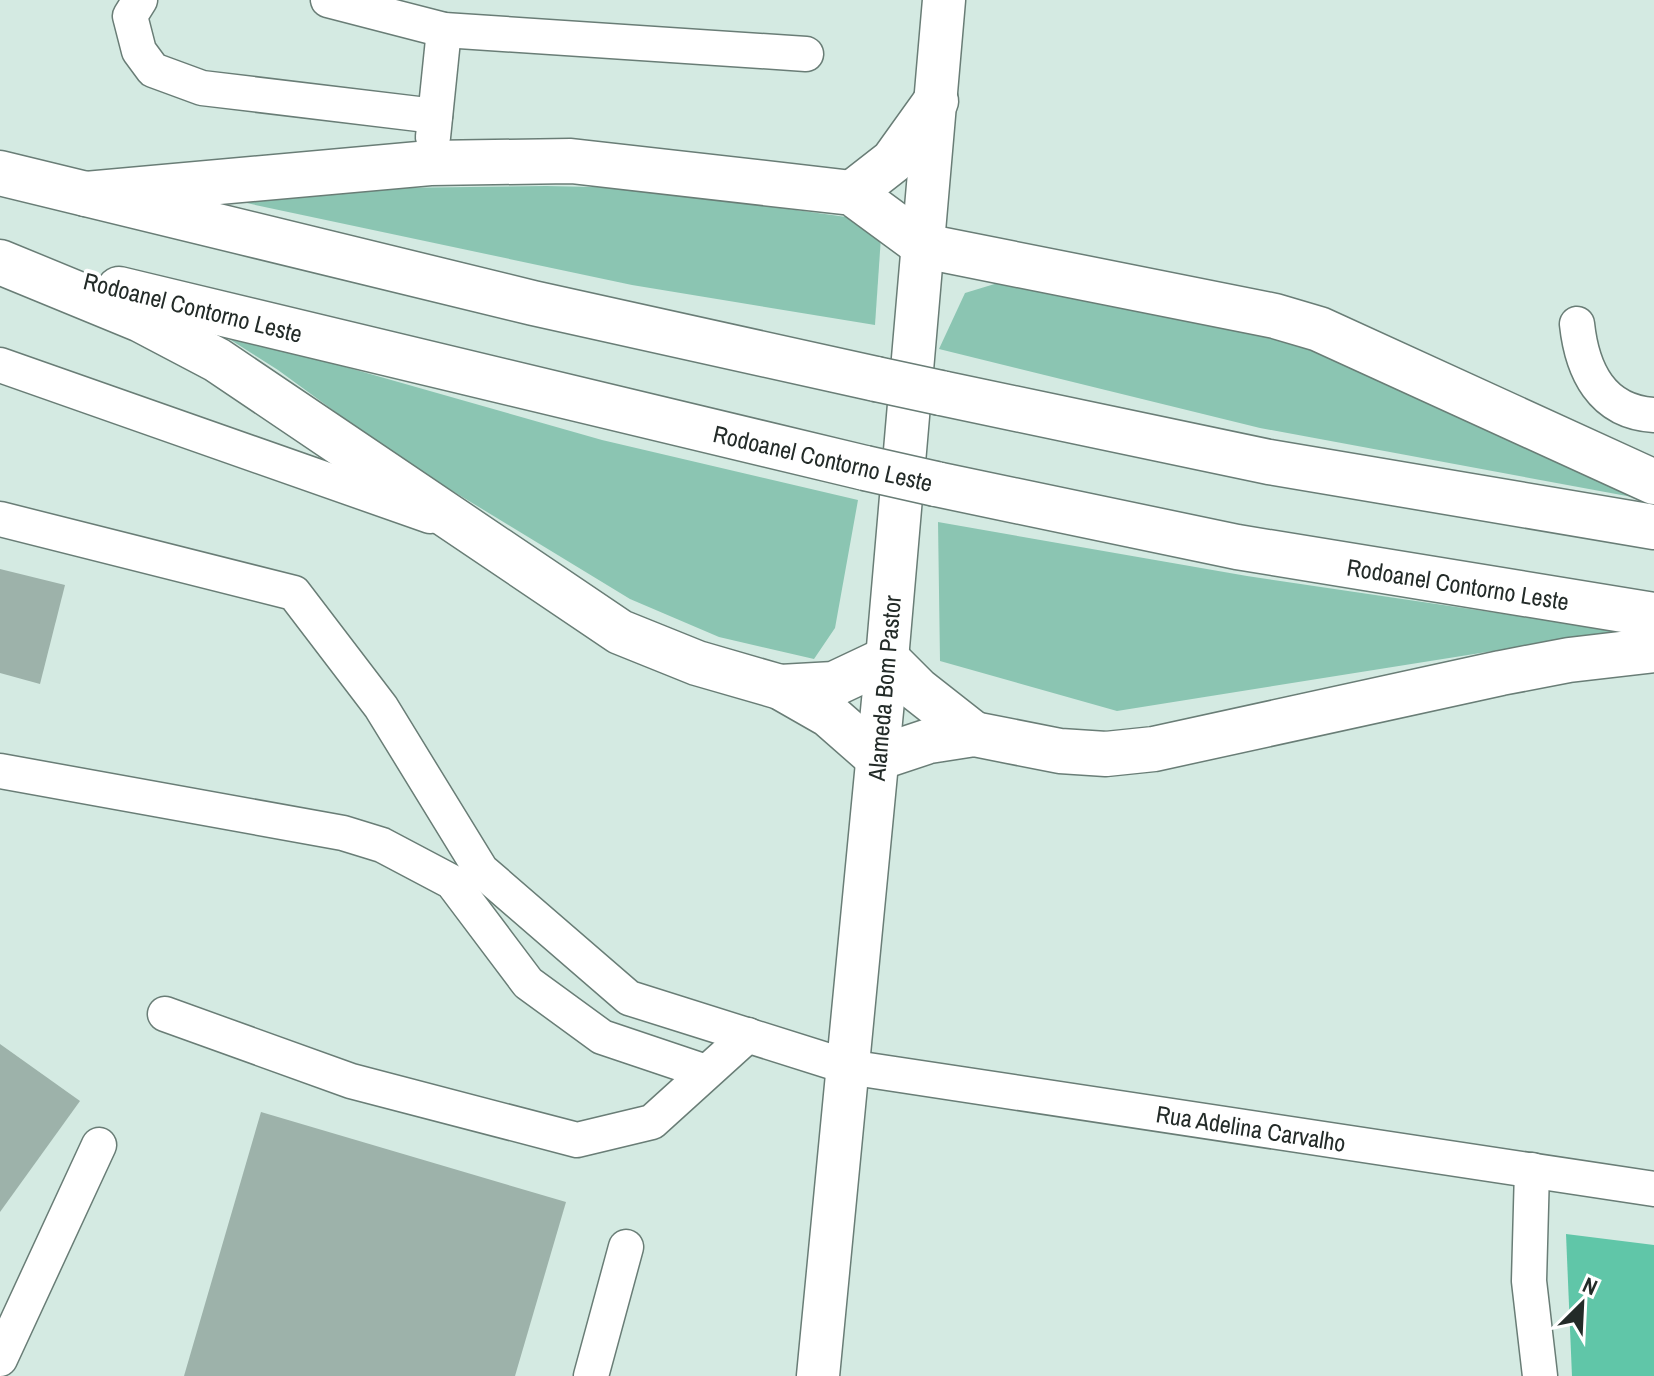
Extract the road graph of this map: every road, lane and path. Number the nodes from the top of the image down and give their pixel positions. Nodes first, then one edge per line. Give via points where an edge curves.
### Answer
1 (140, 0) edge
2 (328, 0) edge
3 (944, 0) edge
4 (444, 30) junction
5 (806, 54) dead end
6 (936, 101) junction
7 (435, 116) junction
8 (430, 163) junction
9 (0, 173) edge
10 (852, 193) junction
11 (86, 194) junction
12 (924, 246) junction
13 (0, 261) edge
14 (1577, 324) dead end
15 (0, 365) edge
16 (1654, 415) edge
17 (1654, 482) edge
18 (0, 519) edge
19 (1654, 527) edge
20 (464, 528) junction
21 (1654, 615) edge
22 (1654, 650) edge
23 (887, 659) junction
24 (780, 687) junction
25 (974, 734) junction
26 (878, 758) junction
27 (0, 771) edge
28 (165, 1014) dead end
29 (748, 1035) junction
30 (848, 1067) junction
31 (706, 1072) junction
32 (99, 1145) dead end
33 (1532, 1170) junction
34 (1654, 1189) edge
35 (626, 1247) dead end
36 (0, 1359) edge
37 (591, 1376) edge
38 (818, 1376) edge
39 (1540, 1376) edge

1 - 7 street via 130,16 139,51 153,70 202,88
2 - 4 street
3 - 6 main road, Alameda Bom Pastor
4 - 5 street
4 - 7 street
6 - 10 highway via 893,161
6 - 12 main road, Alameda Bom Pastor
7 - 8 street
8 - 10 highway via 571,161
8 - 11 highway
9 - 11 highway
10 - 12 highway
11 - 19 highway, bridge via 611,321 941,393 1269,462
12 - 17 highway via 1319,329
12 - 23 main road, Alameda Bom Pastor
13 - 20 highway via 141,320 217,360
13 - 21 highway, Rodoanel Contorno Leste, bridge via 936,484 1237,547
14 - 16 street via 1580,356 1592,380 1610,399
15 - 20 street
18 - 29 street, Rua Adelina Carvalho via 294,593 381,707 481,870 629,998
20 - 24 highway via 620,632 697,663
22 - 25 highway via 1501,673 1154,749 1060,751
23 - 24 highway via 834,684
23 - 25 highway
23 - 26 main road, Alameda Bom Pastor
24 - 26 highway via 829,715
25 - 26 highway via 929,741
26 - 30 main road, Alameda Bom Pastor
27 - 31 street via 327,830 382,845 452,882 528,983 602,1037
28 - 31 street via 351,1081 577,1140 652,1122
29 - 30 street, Rua Adelina Carvalho
29 - 31 street
30 - 33 street, Rua Adelina Carvalho
30 - 38 main road, Alameda Bom Pastor
32 - 36 street
33 - 34 street, Rua Adelina Carvalho
33 - 39 street via 1529,1281
35 - 37 street

